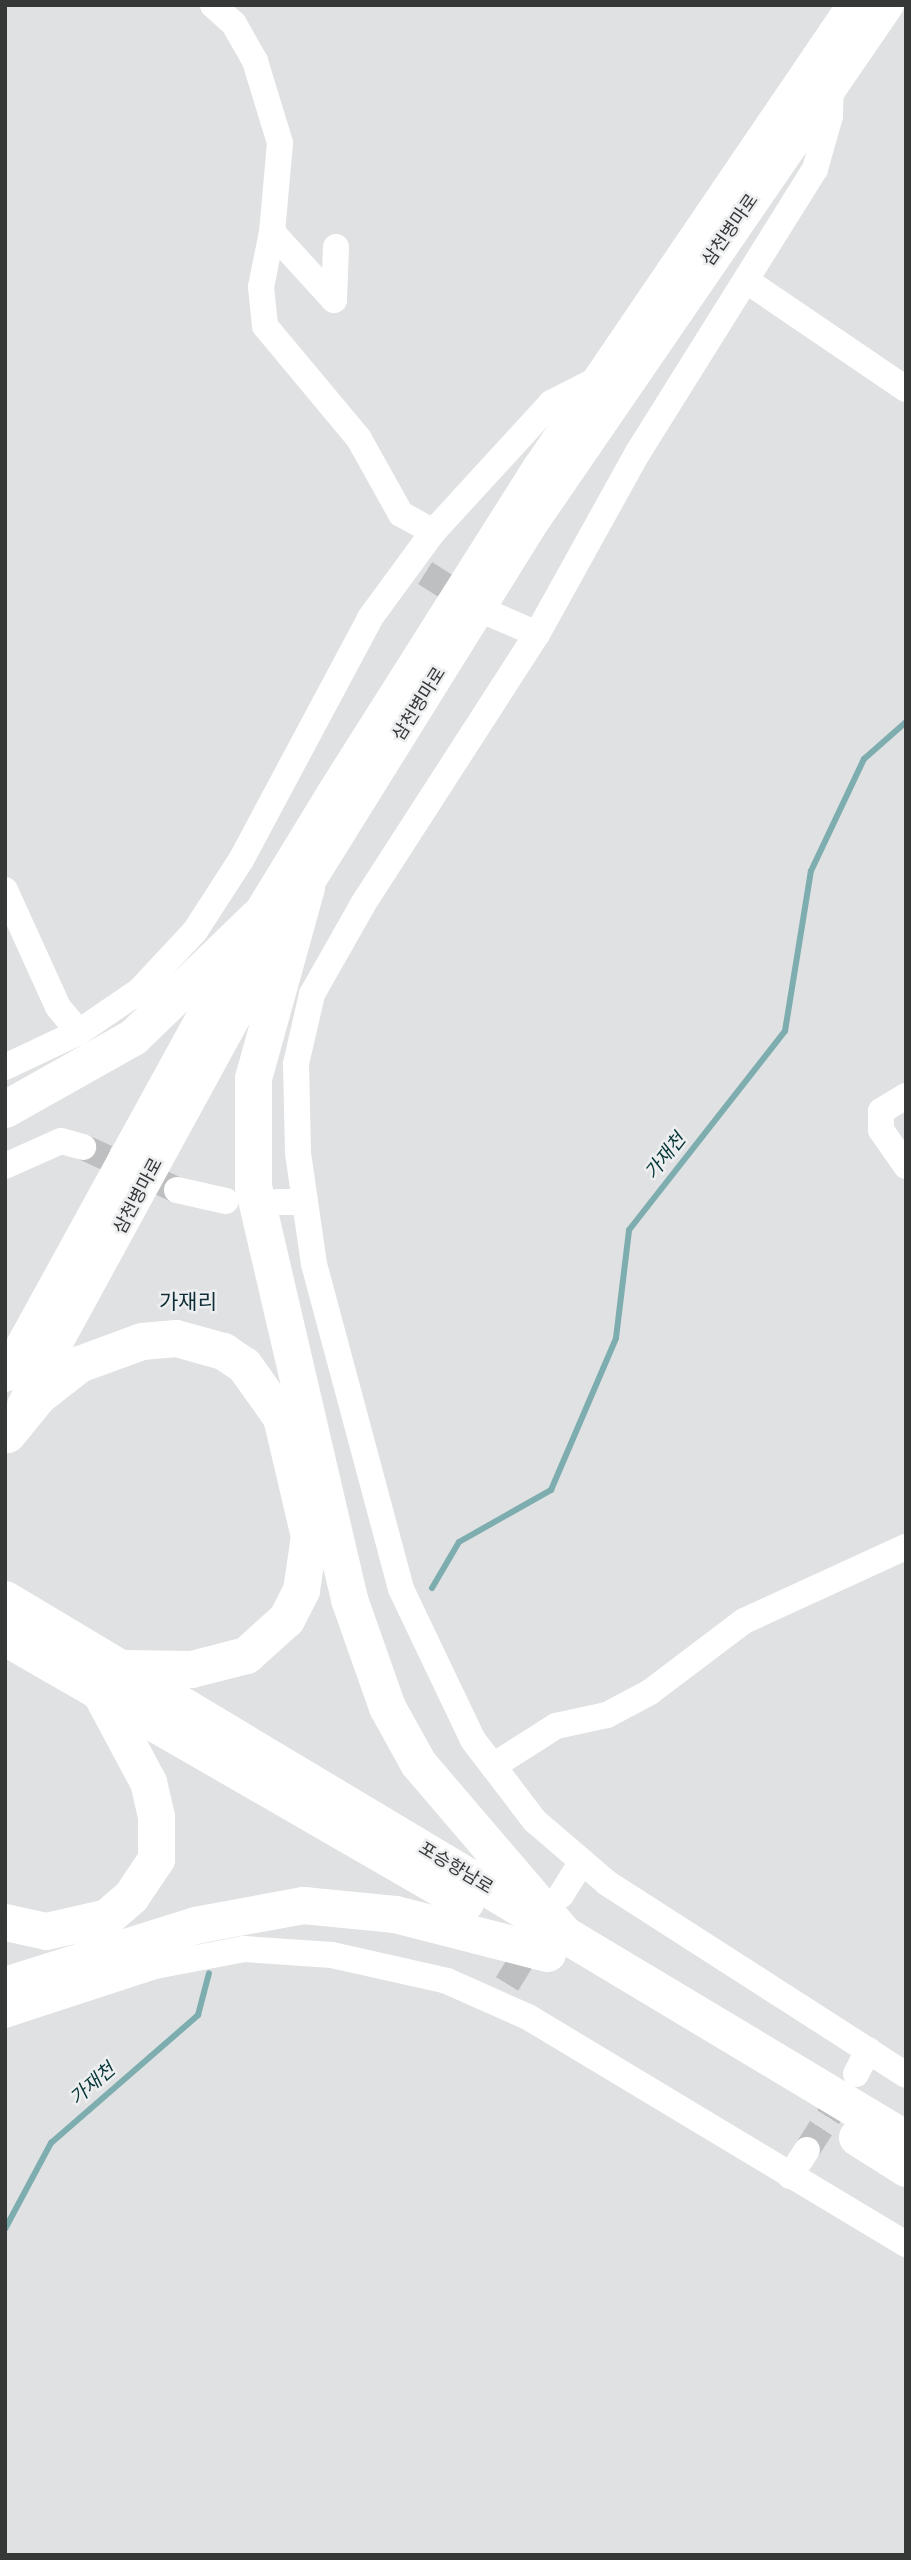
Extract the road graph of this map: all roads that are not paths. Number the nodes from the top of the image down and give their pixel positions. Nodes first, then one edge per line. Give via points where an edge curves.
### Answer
1 (213, 5) edge
2 (853, 5) edge
3 (888, 5) edge
4 (831, 83) junction
5 (272, 232) junction
6 (336, 247) dead end
7 (747, 281) junction
8 (600, 378) junction
9 (906, 389) edge
10 (433, 532) junction
11 (491, 614) tunnel mouth
12 (537, 634) junction
13 (306, 887) junction
14 (5, 890) edge
15 (257, 916) junction
16 (79, 1032) junction
17 (5, 1067) edge
18 (906, 1096) edge
19 (5, 1110) edge
20 (83, 1146) tunnel mouth
21 (5, 1166) edge
22 (906, 1166) edge
23 (177, 1190) tunnel mouth
24 (226, 1201) dead end
25 (277, 1202) dead end
26 (305, 1202) junction
27 (5, 1376) edge
28 (6, 1435) edge
29 (906, 1548) edge
30 (5, 1600) edge
31 (5, 1637) edge
32 (109, 1681) junction
33 (493, 1766) junction
34 (582, 1862) junction
35 (561, 1895) dead end
36 (5, 1922) edge
37 (555, 1943) junction
38 (5, 1985) edge
39 (5, 2015) edge
40 (868, 2050) junction
41 (856, 2074) tunnel mouth
42 (906, 2074) edge
43 (906, 2139) edge
44 (807, 2150) tunnel mouth
45 (906, 2168) edge
46 (790, 2176) junction
47 (906, 2244) edge

1 - 5 street via 234,24 255,61 279,143
2 - 8 main road, 삼천병마로
3 - 4 main road, 삼천병마로
4 - 7 street via 830,116 816,169
4 - 13 main road, 삼천병마로 via 534,521
5 - 6 street via 334,300
5 - 10 street via 261,287 265,326 359,439 401,514
7 - 9 street
7 - 12 street via 638,452
8 - 10 street via 551,403
8 - 15 main road, 삼천병마로 via 477,562
10 - 16 street via 417,569 370,618 241,860 195,931 139,991
11 - 12 street
12 - 26 street via 362,906 312,994 296,1064
13 - 28 main road, 삼천병마로
13 - 37 highway via 253,1078 253,1186 349,1599 382,1694 418,1763
14 - 16 street via 58,1007
15 - 19 highway via 133,1037
15 - 27 main road, 삼천병마로
16 - 17 street
18 - 22 street via 881,1111 881,1130
20 - 21 street via 61,1141
23 - 24 street
25 - 26 street
26 - 33 street via 314,1264 401,1589 474,1740
28 - 32 highway via 38,1396 79,1364 142,1341 176,1338 223,1351 244,1366 281,1416 309,1536 302,1590 286,1619 246,1655 191,1670
29 - 33 street via 744,1621 650,1692 607,1715 556,1726
30 - 32 highway, 포승향남로
31 - 32 highway, 포승향남로
32 - 36 highway via 148,1782 156,1816 156,1859 131,1896 107,1917 46,1931
32 - 37 highway, 포승향남로
33 - 34 street via 535,1821
34 - 35 street
34 - 40 street via 607,1883
37 - 38 highway via 395,1914 303,1905 195,1925
37 - 43 highway, 포승향남로
37 - 45 highway, 포승향남로
39 - 46 street via 155,1966 244,1949 332,1955 501,1993 528,2017
40 - 41 street
40 - 42 street
44 - 46 street
46 - 47 street

